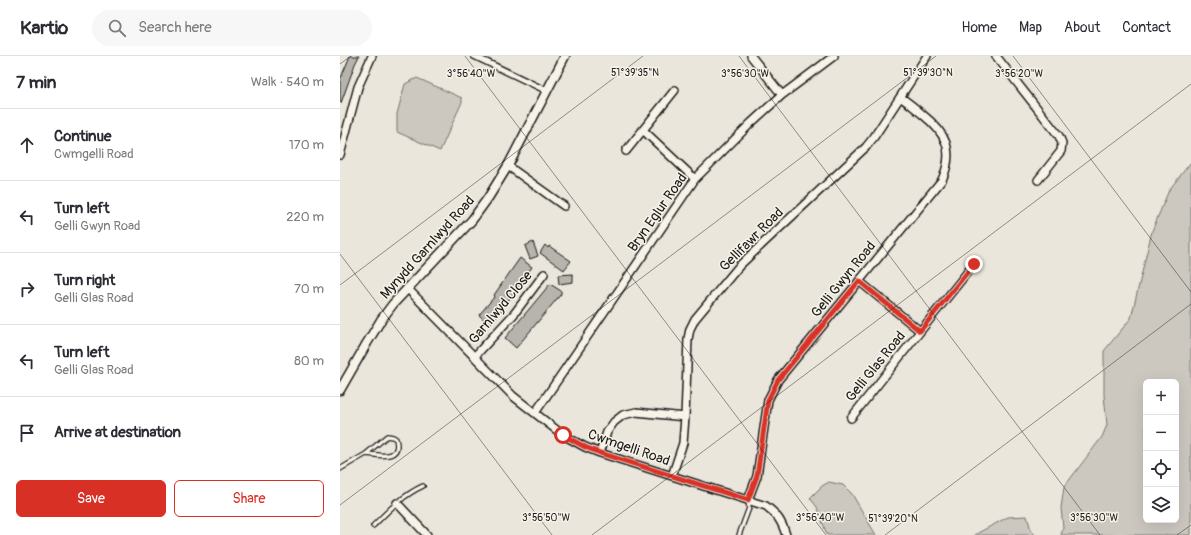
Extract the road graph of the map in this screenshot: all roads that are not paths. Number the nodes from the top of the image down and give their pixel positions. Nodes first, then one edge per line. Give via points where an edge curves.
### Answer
1 (372, 56) edge
2 (474, 56) edge
3 (565, 56) edge
4 (751, 56) edge
5 (834, 56) edge
6 (927, 56) edge
7 (996, 56) edge
8 (675, 90) dead end
9 (547, 91) junction
10 (782, 94) junction
11 (900, 97) junction
12 (643, 130) junction
13 (626, 151) dead end
14 (340, 155) edge
15 (508, 166) junction
16 (695, 179) junction
17 (1038, 180) dead end
18 (564, 206) dead end
19 (974, 264) dead end
20 (544, 274) dead end
21 (859, 281) junction
22 (407, 288) junction
23 (920, 331) junction
24 (475, 356) junction
25 (340, 390) edge
26 (535, 413) junction
27 (685, 417) junction
28 (851, 418) dead end
29 (600, 453) junction
30 (366, 454) junction
31 (340, 470) edge
32 (672, 476) junction
33 (423, 486) dead end
34 (748, 500) junction
35 (397, 503) junction
36 (373, 526) dead end
37 (427, 535) edge
38 (739, 535) edge
39 (786, 535) edge

1 - 14 street via 358,87
2 - 9 street
3 - 9 street, Mynydd Garnlwyd Road
4 - 10 street
5 - 10 street, Bryn Eglur Road
6 - 11 street, Gellifawr Road
7 - 17 street via 1062,143 1060,151
8 - 12 street
9 - 15 street, Mynydd Garnlwyd Road
10 - 16 street, Bryn Eglur Road
11 - 21 street, Gelli Gwyn Road via 941,132 947,151 946,170 942,180
11 - 27 street, Gellifawr Road via 866,147 740,265 695,319 688,339
12 - 13 street
12 - 16 street
15 - 18 street
15 - 22 street, Mynydd Garnlwyd Road via 472,220
16 - 26 street, Bryn Eglur Road
19 - 23 street, Gelli Glas Road
20 - 24 street, Garnlwyd Close via 514,314
21 - 23 street, Gelli Glas Road
21 - 34 street, Gelli Gwyn Road via 772,389 768,400 757,476
22 - 24 street, Cwmgelli Road
22 - 25 street, Mynydd Garnlwyd Road via 381,320
23 - 28 street, Gelli Glas Road
24 - 26 street, Cwmgelli Road via 513,396
26 - 29 street, Cwmgelli Road via 563,435
27 - 29 street via 636,412 623,415 607,432
27 - 32 street, Gellifawr Road via 683,443
29 - 32 street, Cwmgelli Road
30 - 30 lane via 387,436 396,439 397,447 391,455
30 - 31 lane
32 - 34 street, Cwmgelli Road
33 - 35 lane
34 - 38 lane via 749,508
34 - 39 street, Cwmgelli Road via 766,506 775,513 782,522
35 - 36 lane
35 - 37 street

